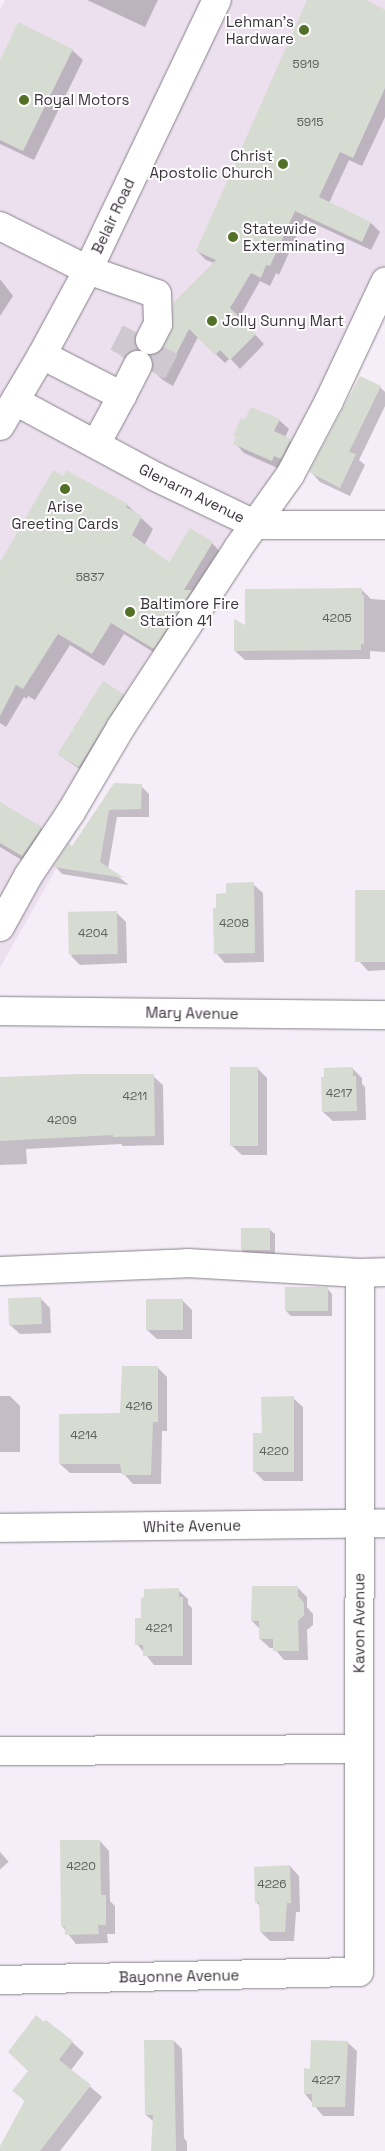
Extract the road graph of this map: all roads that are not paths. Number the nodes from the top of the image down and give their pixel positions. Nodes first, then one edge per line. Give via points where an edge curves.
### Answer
1 (217, 0) edge
2 (0, 226) edge
3 (88, 270) junction
4 (385, 282) edge
5 (152, 336) tunnel mouth
6 (42, 355) junction
7 (15, 401) junction
8 (0, 426) edge
9 (96, 444) junction
10 (256, 525) junction
11 (385, 525) edge
12 (0, 927) edge
13 (0, 1011) edge
14 (385, 1015) edge
15 (0, 1271) edge
16 (372, 1272) edge
17 (372, 1523) edge
18 (0, 1528) edge
19 (359, 1749) junction
20 (0, 1750) edge
21 (359, 1972) joint
22 (0, 1980) edge

1 - 3 street, Belair Road
2 - 3 street
3 - 5 street via 157,294
3 - 6 street, Belair Road
4 - 10 street via 294,467
6 - 7 street, Belair Road
6 - 9 street via 133,375
7 - 8 street, Belair Road
7 - 9 street, Glenarm Avenue
9 - 10 street, Glenarm Avenue
10 - 11 street, Glenarm Avenue
10 - 12 street via 121,727
13 - 14 street, Mary Avenue
15 - 16 street via 187,1263
16 - 17 street, Kavon Avenue
17 - 18 street, White Avenue
17 - 19 street, Kavon Avenue
19 - 20 street
19 - 21 street, Kavon Avenue
21 - 22 street, Bayonne Avenue

